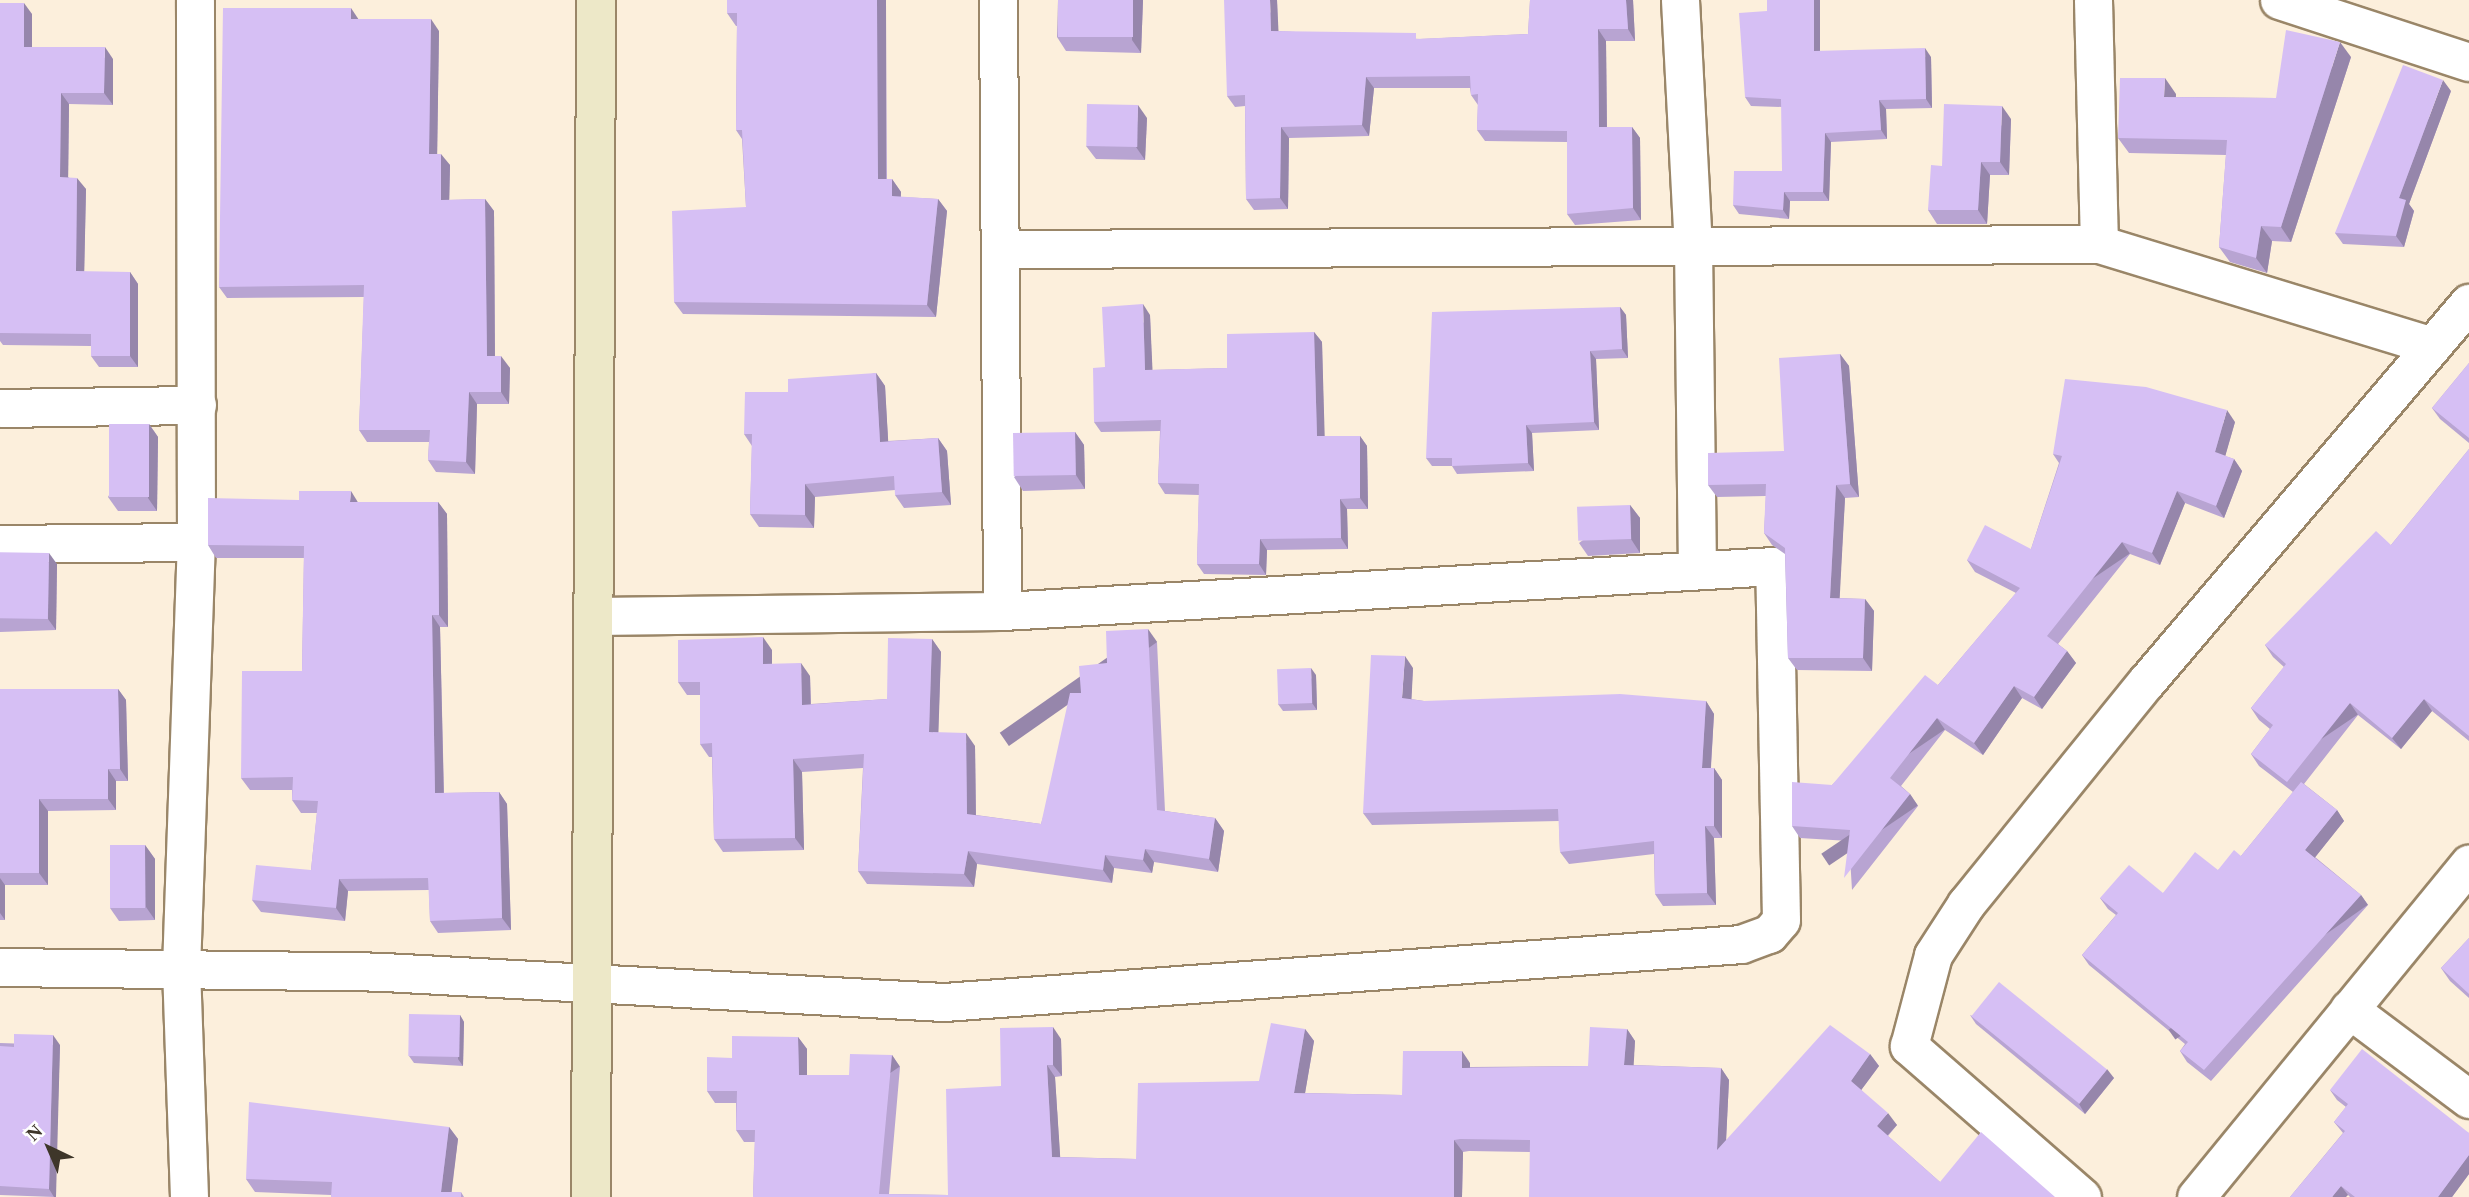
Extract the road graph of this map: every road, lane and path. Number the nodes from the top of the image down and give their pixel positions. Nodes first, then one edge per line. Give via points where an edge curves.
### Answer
1 (195, 0) edge
2 (596, 0) edge
3 (998, 0) edge
4 (1679, 0) edge
5 (2093, 0) edge
6 (2279, 0) edge
7 (2469, 62) edge
8 (1693, 244) junction
9 (2099, 244) junction
10 (1003, 249) junction
11 (2469, 303) edge
12 (2432, 346) junction
13 (197, 405) junction
14 (0, 408) edge
15 (196, 542) junction
16 (0, 544) edge
17 (1697, 569) junction
18 (1002, 611) junction
19 (593, 616) junction
20 (2469, 863) edge
21 (0, 967) edge
22 (180, 969) junction
23 (594, 988) junction
24 (2349, 1009) junction
25 (2469, 1099) edge
26 (189, 1197) edge
27 (591, 1197) edge
28 (2082, 1197) edge
29 (2196, 1197) edge

1 - 13 street
2 - 19 street
3 - 10 street
4 - 8 street
5 - 9 street
6 - 7 street
8 - 9 street
8 - 10 street
8 - 17 street
9 - 12 street
10 - 18 street
11 - 12 street
12 - 28 street via 2146,682 1966,904 1933,955 1909,1046
13 - 14 street
13 - 15 street
15 - 16 street
15 - 22 street
17 - 18 street
17 - 23 street via 1774,566 1785,903 1781,920 1754,941 944,1002
18 - 19 street
19 - 23 street
20 - 24 street
21 - 22 street
22 - 23 street via 383,972
22 - 26 street
23 - 27 street
24 - 25 street
24 - 29 street

